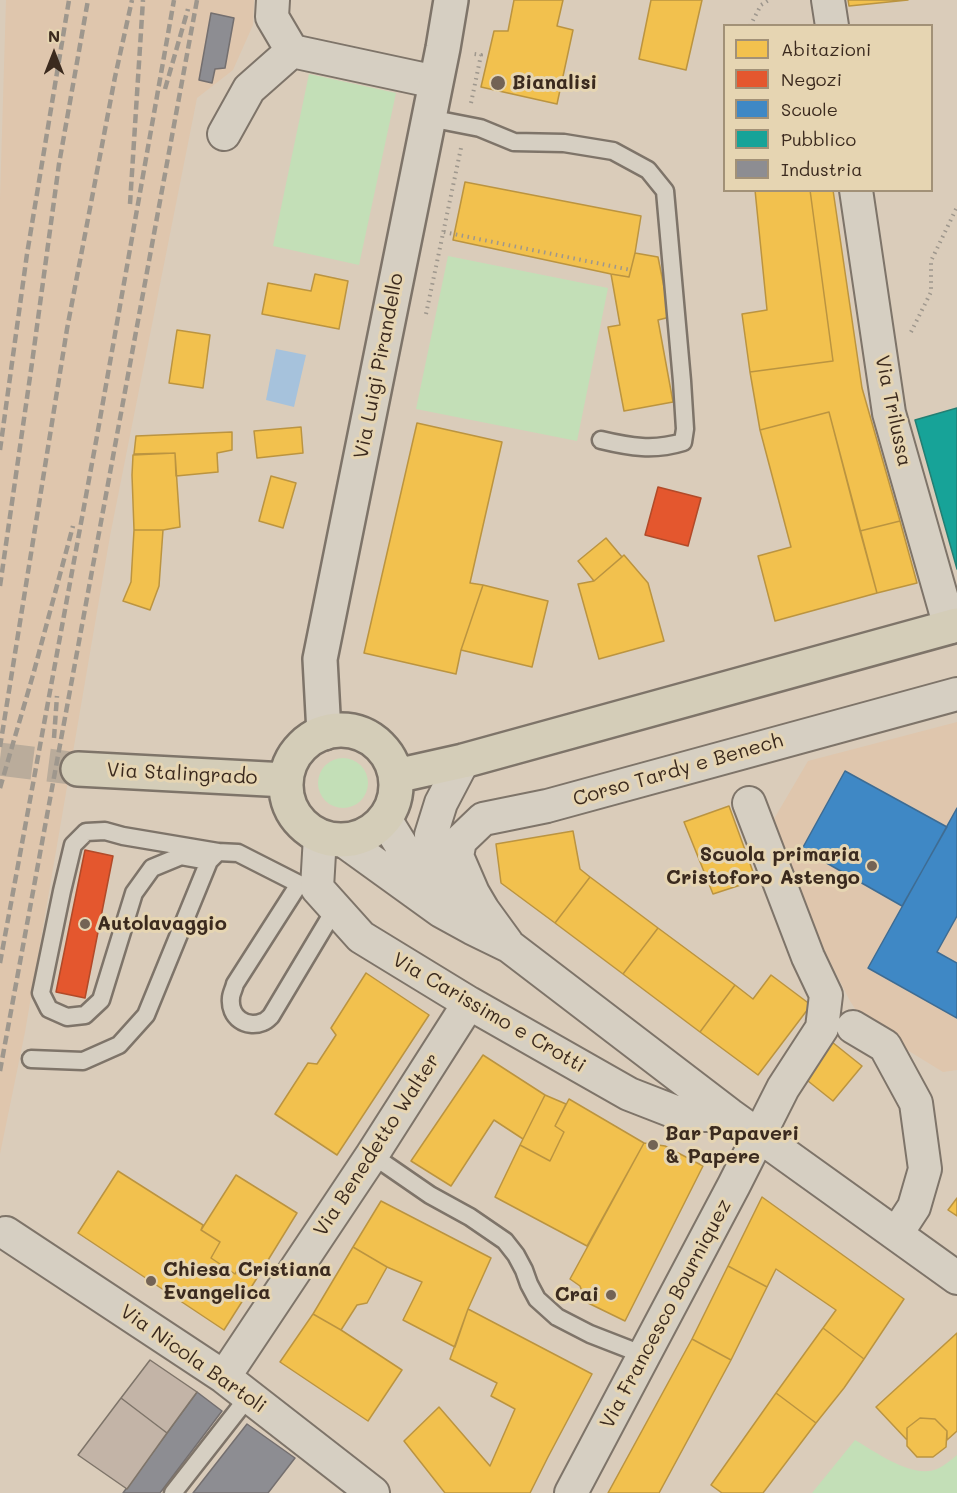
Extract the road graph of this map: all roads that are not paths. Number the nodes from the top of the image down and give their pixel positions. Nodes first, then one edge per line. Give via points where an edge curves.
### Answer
1 (273, 0) edge
2 (451, 0) edge
3 (828, 0) edge
4 (832, 24) edge
5 (292, 51) junction
6 (436, 82) junction
7 (429, 118) junction
8 (224, 134) dead end
9 (856, 192) edge
10 (601, 440) dead end
11 (953, 626) edge
12 (957, 694) edge
13 (324, 733) junction
14 (463, 761) junction
15 (78, 768) tunnel mouth
16 (396, 776) junction
17 (286, 780) junction
18 (749, 803) dead end
19 (385, 819) junction
20 (332, 838) junction
21 (214, 856) junction
22 (473, 893) junction
23 (317, 894) junction
24 (441, 911) junction
25 (509, 946) junction
26 (469, 1003) junction
27 (853, 1027) dead end
28 (31, 1059) dead end
29 (730, 1115) junction
30 (759, 1135) junction
31 (372, 1155) junction
32 (6, 1233) dead end
33 (897, 1233) junction
34 (957, 1278) edge
35 (644, 1355) junction
36 (224, 1377) junction
37 (249, 1396) junction
38 (173, 1493) edge
39 (373, 1493) edge
40 (571, 1493) edge

1 - 5 street via 272,16
2 - 6 street, Via Luigi Pirandello
3 - 4 street
5 - 6 street
5 - 8 street via 249,89
6 - 7 street, Via Luigi Pirandello
7 - 10 lane via 480,128 514,142 564,143 613,151 648,170 666,191 682,381 683,442 667,447 633,447
7 - 13 street, Via Luigi Pirandello via 320,659
9 - 11 street, Via Trilussa via 889,413
11 - 14 main road
12 - 22 street, Corso Tardy e Benech via 547,806 483,819 460,841 457,856
13 - 16 main road via 347,730 370,738 387,753
13 - 17 main road via 298,751
14 - 16 main road
14 - 22 street, Corso Tardy e Benech via 441,803 431,835 436,862 446,877
15 - 17 main road, Via Stalingrado
16 - 19 main road via 396,798
17 - 20 main road via 289,803 301,823
18 - 30 street, Via Francesco Bourniquez via 826,995 822,1028 783,1088
19 - 20 main road via 367,835
19 - 24 street
20 - 23 street
20 - 24 street
21 - 21 lane via 105,831 86,832 73,845 62,891 41,993 49,1008 67,1017 85,1015 100,1000 134,893 152,868 181,856
21 - 23 lane via 238,853
21 - 28 lane via 147,1015 119,1045 83,1060
22 - 25 street, Corso Tardy e Benech
23 - 23 lane via 235,984 231,999 239,1020 252,1024 271,1016
23 - 26 street, Via Carissimo e Crotti via 361,937
24 - 25 street
25 - 29 street
26 - 29 street, Via Carissimo e Crotti via 628,1094 683,1115
26 - 31 street, Via Benedetto Walter
27 - 33 street via 885,1046 916,1103 925,1169 914,1207
29 - 30 street
30 - 33 street
30 - 35 street, Via Francesco Bourniquez
31 - 35 lane via 505,1241 537,1299 557,1317
31 - 36 street, Via Benedetto Walter
32 - 36 street, Via Nicola Bartoli
33 - 34 street
35 - 40 street, Via Francesco Bourniquez
36 - 37 street, Via Nicola Bartoli
37 - 38 lane
37 - 39 street, Via Nicola Bartoli

